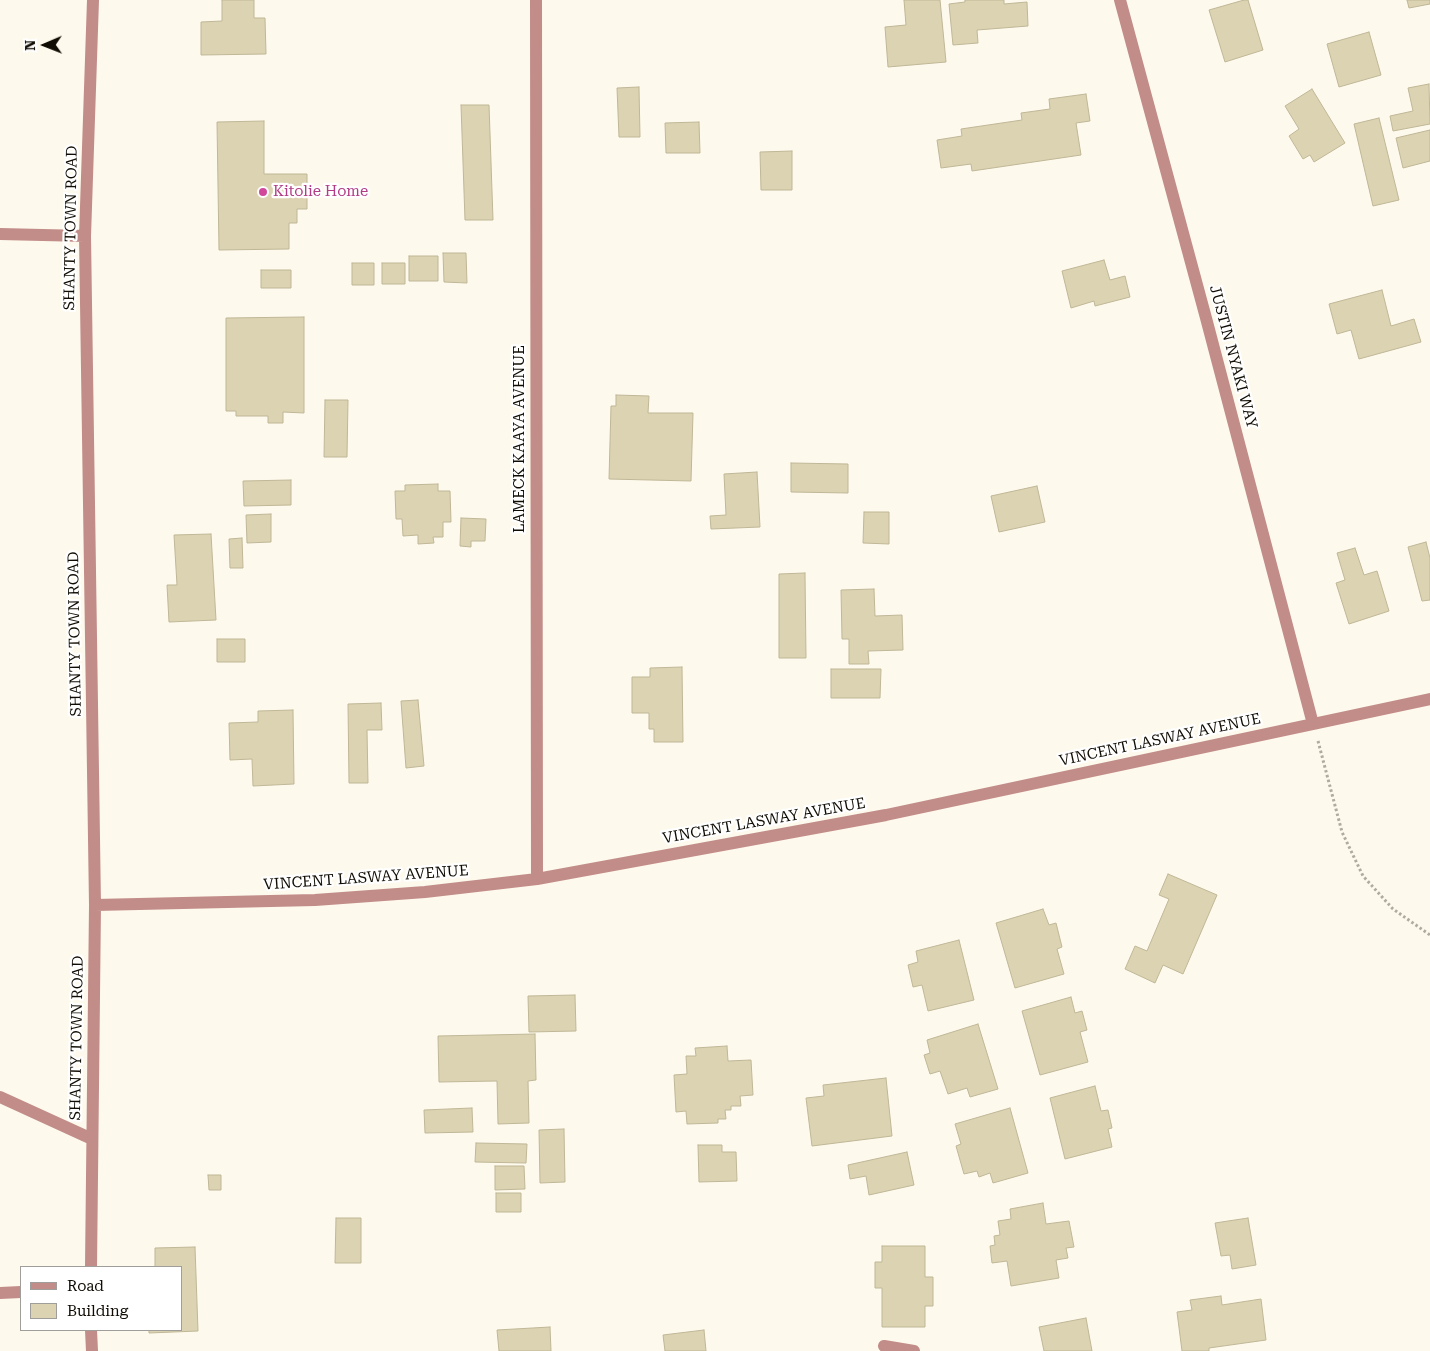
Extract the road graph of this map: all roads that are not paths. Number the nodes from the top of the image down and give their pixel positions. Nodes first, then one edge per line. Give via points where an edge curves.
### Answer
1 (93, 0) edge
2 (536, 0) edge
3 (1120, 0) edge
4 (0, 234) edge
5 (85, 236) junction
6 (1430, 699) edge
7 (1313, 724) junction
8 (537, 879) junction
9 (95, 905) junction
10 (0, 1097) edge
11 (92, 1139) junction
12 (91, 1266) edge
13 (20, 1292) edge
14 (0, 1293) edge
15 (91, 1331) edge
16 (884, 1346) dead end
17 (92, 1351) edge
18 (914, 1351) edge

1 - 5 street, SHANTY TOWN ROAD
2 - 8 street, LAMECK KAAYA AVENUE
3 - 7 street, JUSTIN NYAKI WAY
4 - 5 street
5 - 9 street, SHANTY TOWN ROAD
6 - 7 street, VINCENT LASWAY AVENUE
7 - 8 street, VINCENT LASWAY AVENUE via 886,815
8 - 9 street, VINCENT LASWAY AVENUE via 316,900
9 - 11 street, SHANTY TOWN ROAD
10 - 11 street
11 - 12 street, SHANTY TOWN ROAD
13 - 14 street
15 - 17 street
16 - 18 street

